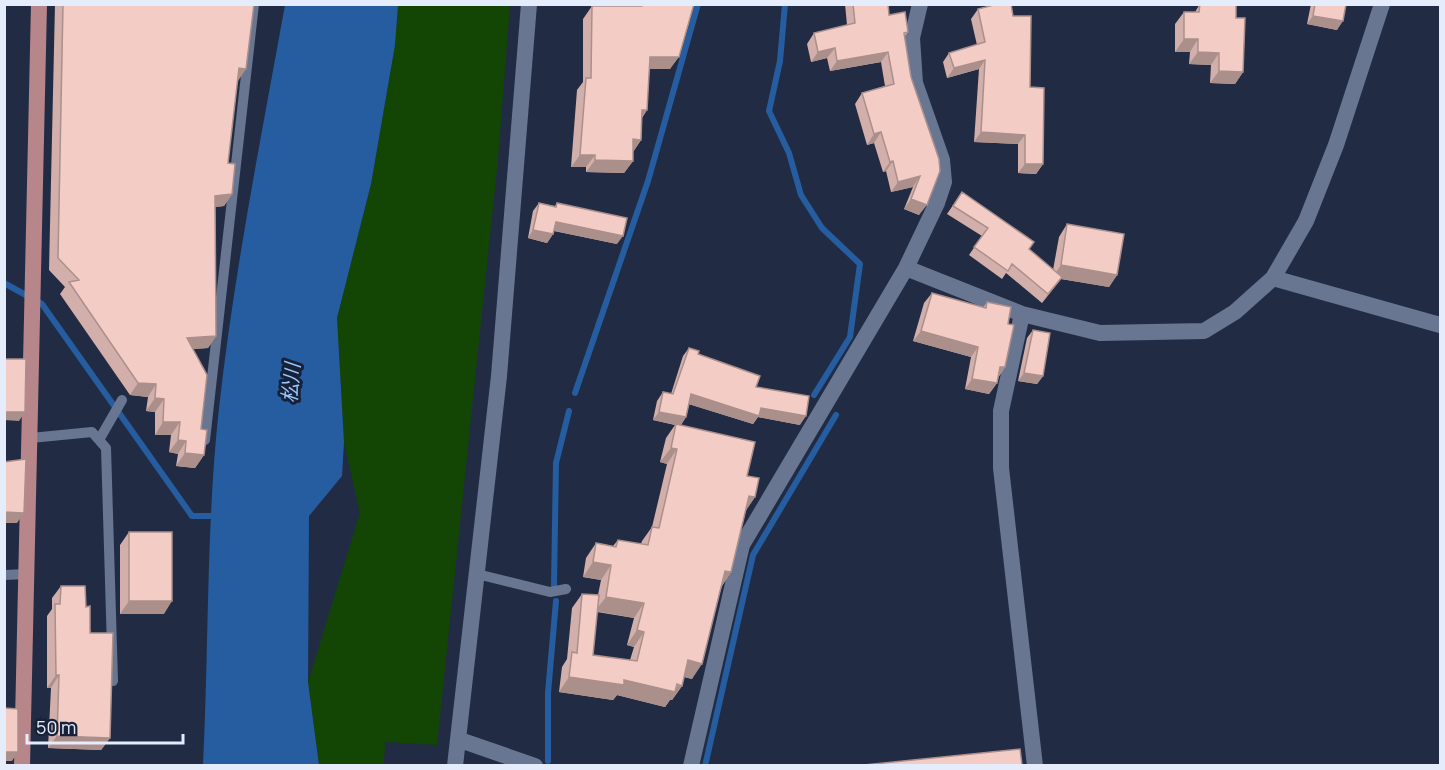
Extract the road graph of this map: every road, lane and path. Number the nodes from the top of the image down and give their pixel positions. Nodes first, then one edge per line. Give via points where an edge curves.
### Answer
1 (39, 4) edge
2 (254, 4) edge
3 (529, 4) edge
4 (920, 4) edge
5 (1382, 4) edge
6 (906, 268) junction
7 (1273, 278) junction
8 (1022, 314) junction
9 (1440, 325) edge
10 (122, 400) dead end
11 (31, 438) junction
12 (99, 440) junction
13 (205, 440) edge
14 (28, 574) junction
15 (477, 574) junction
16 (4, 575) edge
17 (566, 589) dead end
18 (112, 681) edge
19 (459, 740) junction
20 (22, 765) edge
21 (455, 765) edge
22 (535, 765) edge
23 (691, 765) edge
24 (1035, 765) edge

1 - 11 main road
2 - 13 lane
3 - 15 street via 499,376
4 - 6 street via 912,38 915,83 942,160 944,182
5 - 7 street via 1327,167 1305,220
6 - 8 street
6 - 23 street via 742,545
7 - 8 street via 1235,312 1204,331 1100,333
7 - 9 street
8 - 24 street via 1000,411 1001,468
10 - 12 lane
11 - 12 lane via 92,432
11 - 14 main road
12 - 18 lane via 106,448
14 - 16 lane
14 - 20 main road
15 - 17 lane via 550,592
15 - 19 street
19 - 21 street
19 - 22 street

